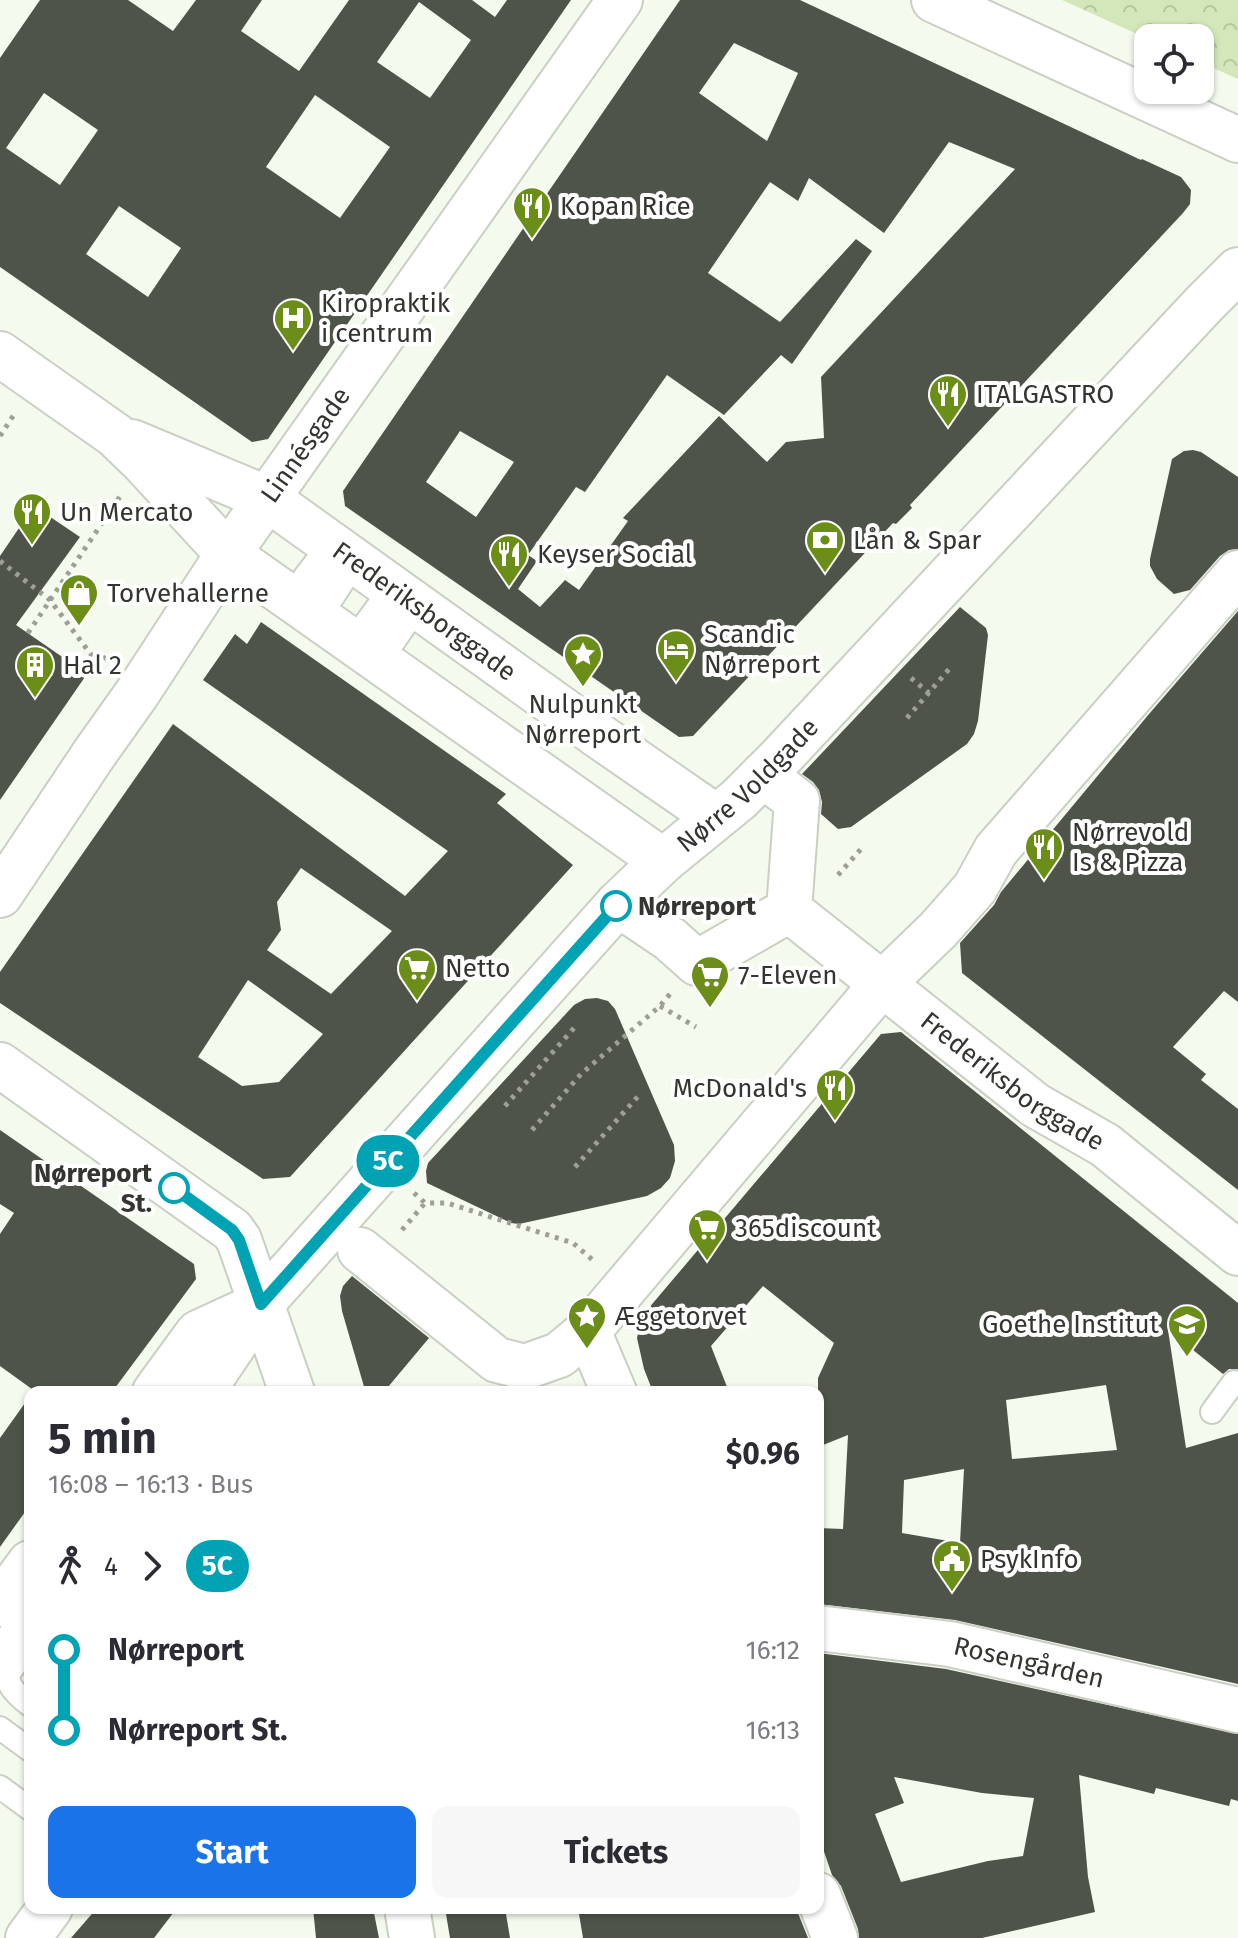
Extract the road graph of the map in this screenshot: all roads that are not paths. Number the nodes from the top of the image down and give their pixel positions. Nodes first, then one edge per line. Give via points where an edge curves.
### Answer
1 (620, 0) edge
2 (934, 0) edge
3 (1238, 140) edge
4 (1238, 270) edge
5 (0, 354) edge
6 (129, 448) junction
7 (268, 499) junction
8 (228, 554) junction
9 (1238, 573) edge
10 (763, 775) junction
11 (716, 817) junction
12 (663, 861) junction
13 (0, 895) edge
14 (618, 904) junction
15 (789, 910) junction
16 (882, 984) junction
17 (0, 1065) edge
18 (1235, 1245) edge
19 (360, 1250) dead end
20 (261, 1304) junction
21 (588, 1331) junction
22 (1234, 1382) dead end
23 (159, 1386) edge
24 (206, 1386) edge
25 (290, 1386) edge
26 (611, 1386) edge
27 (1212, 1412) dead end
28 (24, 1594) edge
29 (824, 1629) edge
30 (15, 1641) edge
31 (24, 1700) edge
32 (1238, 1710) edge
33 (0, 1728) edge
34 (24, 1746) edge
35 (0, 1787) edge
36 (24, 1805) edge
37 (824, 1910) edge
38 (46, 1914) edge
39 (408, 1914) edge
40 (28, 1938) edge
41 (412, 1938) edge
42 (835, 1938) edge

1 - 7 street, Linnésgade
2 - 3 street
4 - 10 street, Nørre Voldgade
5 - 6 street, Frederiksborggade
6 - 7 street, Frederiksborggade
6 - 8 street, Frederiksborggade
7 - 8 street, Linnésgade
7 - 11 street, Frederiksborggade
8 - 12 street, Frederiksborggade
8 - 13 street, Linnésgade
9 - 16 street via 996,850 975,888
10 - 11 street, Nørre Voldgade
10 - 15 street via 797,801
11 - 12 street, Nørre Voldgade
12 - 14 street, Nørre Voldgade
14 - 15 street via 697,963
14 - 20 street, Nørre Voldgade
15 - 16 street, Frederiksborggade
16 - 18 street, Frederiksborggade via 1035,1105 1105,1145
16 - 21 street
17 - 20 street via 232,1230
19 - 21 street via 497,1360 525,1367 559,1355
20 - 23 street, Nørre Voldgade via 198,1333
20 - 24 street, Nørre Voldgade
20 - 25 street
21 - 26 street
22 - 27 lane
28 - 30 street
29 - 32 street, Rosengården via 950,1644
30 - 31 lane via 7,1681
33 - 34 lane
35 - 36 lane
37 - 42 street
38 - 40 street
39 - 41 street

